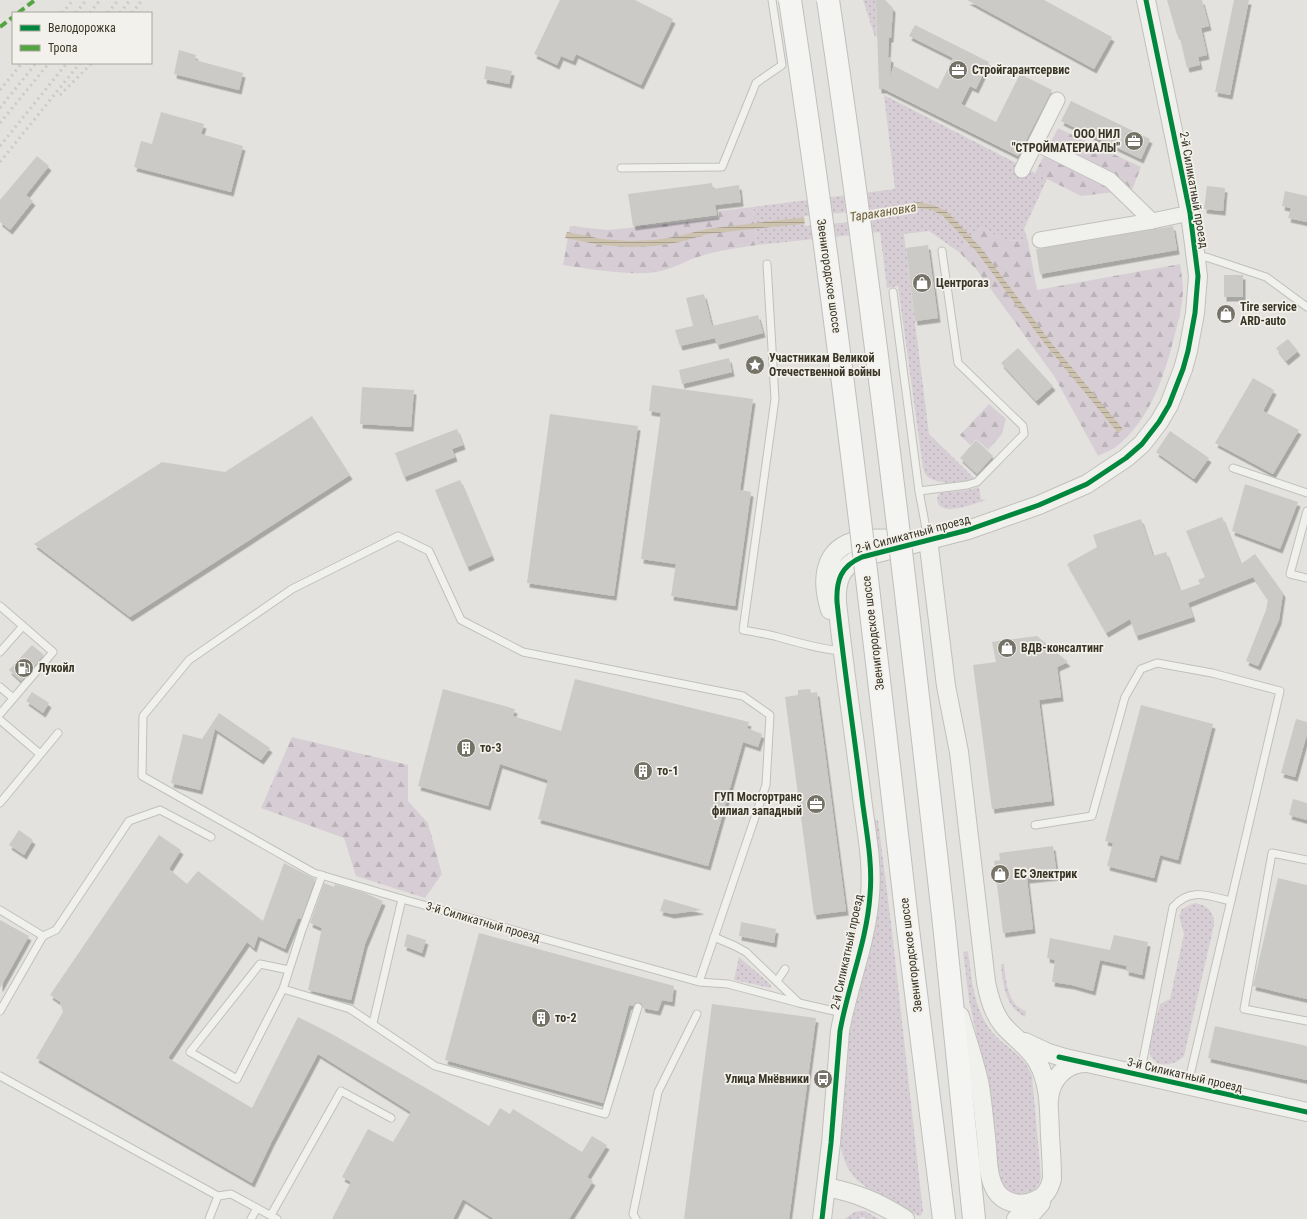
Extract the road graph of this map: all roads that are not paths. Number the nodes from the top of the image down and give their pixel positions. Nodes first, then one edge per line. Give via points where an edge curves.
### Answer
1 (772, 0) edge
2 (790, 0) edge
3 (828, 0) edge
4 (1146, 0) edge
5 (1057, 100) dead end
6 (1036, 143) junction
7 (621, 168) dead end
8 (1022, 170) dead end
9 (1190, 213) junction
10 (1152, 221) junction
11 (1040, 240) dead end
12 (942, 250) dead end
13 (1196, 255) junction
14 (767, 264) dead end
15 (893, 292) dead end
16 (1307, 307) edge
17 (1233, 468) dead end
18 (919, 491) junction
19 (1307, 493) edge
20 (1307, 511) edge
21 (928, 539) junction
22 (1307, 578) edge
23 (0, 606) edge
24 (23, 626) junction
25 (842, 651) junction
26 (0, 652) edge
27 (0, 687) edge
28 (13, 698) junction
29 (0, 714) edge
30 (0, 720) edge
31 (58, 733) dead end
32 (40, 754) junction
33 (0, 803) edge
34 (1035, 825) dead end
35 (211, 837) dead end
36 (1307, 860) edge
37 (322, 875) junction
38 (402, 899) junction
39 (1231, 900) junction
40 (0, 910) edge
41 (43, 936) junction
42 (714, 937) junction
43 (947, 954) junction
44 (785, 969) dead end
45 (289, 970) junction
46 (777, 981) junction
47 (699, 982) junction
48 (283, 989) junction
49 (799, 1004) junction
50 (638, 1007) dead end
51 (0, 1011) edge
52 (697, 1014) dead end
53 (843, 1014) junction
54 (1307, 1021) edge
55 (373, 1023) junction
56 (1018, 1038) junction
57 (1089, 1063) junction
58 (1140, 1075) junction
59 (0, 1076) edge
60 (1188, 1086) junction
61 (1048, 1104) junction
62 (1307, 1112) edge
63 (391, 1118) dead end
64 (826, 1187) junction
65 (1048, 1191) junction
66 (218, 1196) junction
67 (257, 1208) junction
68 (274, 1217) edge
69 (209, 1219) edge
70 (251, 1219) edge
71 (636, 1219) edge
72 (822, 1219) edge
73 (905, 1219) edge
74 (944, 1219) edge
75 (974, 1219) edge
76 (1016, 1219) edge

1 - 7 lane via 782,65 756,83 722,167
2 - 74 main road, Звенигородское шоссе, bridge via 811,134 842,375
3 - 43 main road, bridge via 880,370
4 - 9 street, 2-й Силикатный проезд
5 - 6 street
6 - 8 street
6 - 10 street via 1110,180
9 - 10 street
9 - 13 street, 2-й Силикатный проезд
10 - 11 street
12 - 18 lane via 958,363 1023,426 1024,434 977,482 967,486
13 - 16 lane via 1266,277
13 - 21 street, 2-й Силикатный проезд via 1196,306 1183,369 1169,405 1142,444 1087,484 979,527
14 - 25 lane via 775,398 744,630
15 - 18 lane
17 - 19 lane
18 - 21 lane
20 - 22 lane via 1290,574
21 - 25 street, 2-й Силикатный проезд via 858,540 845,546 832,557 825,572 825,593
21 - 56 street via 946,686 960,758 986,982 1002,1024
23 - 24 lane
24 - 26 lane
24 - 28 lane via 53,652
25 - 53 street, 2-й Силикатный проезд via 870,870 868,915
27 - 28 lane
28 - 29 lane
30 - 32 lane
31 - 32 lane
32 - 33 lane
34 - 39 lane via 1092,816 1124,697 1141,669 1157,663 1212,673 1280,691
35 - 41 lane via 160,810 128,821 56,930
36 - 54 lane via 1272,853 1244,1009
37 - 38 lane, 3-й Силикатный проезд
37 - 42 lane, 3-й Силикатный проезд via 142,776 143,716 189,660 292,589 398,536 429,551 461,620 523,652 743,696 770,715 766,785
37 - 45 lane
38 - 47 lane, 3-й Силикатный проезд
38 - 55 lane
39 - 58 lane via 1193,895 1185,897 1173,907
39 - 60 lane
40 - 41 lane
41 - 51 lane
42 - 46 lane via 746,952
42 - 47 lane
43 - 65 street via 957,1004 980,1086 990,1174 997,1192 1004,1199 1020,1204 1039,1199
43 - 75 main road
44 - 46 lane
45 - 48 lane
45 - 48 lane via 260,964 190,1052 237,1078
46 - 49 lane
47 - 49 lane, 3-й Силикатный проезд via 728,984
48 - 55 lane via 350,1009
49 - 53 lane, 3-й Силикатный проезд
50 - 55 lane via 605,1114 435,1066
52 - 71 lane via 658,1092 633,1214
53 - 64 street, 2-й Силикатный проезд
56 - 57 street, 3-й Силикатный проезд via 1059,1057
56 - 61 street via 1031,1052 1042,1071
57 - 58 street, 3-й Силикатный проезд
57 - 61 street via 1075,1064 1059,1073
58 - 60 street, 3-й Силикатный проезд
59 - 66 lane
60 - 62 street, 3-й Силикатный проезд
61 - 65 street via 1052,1172
63 - 68 lane via 341,1091
64 - 72 street, 2-й Силикатный проезд
64 - 73 street via 860,1195
65 - 76 street via 1037,1209
66 - 67 lane via 231,1194
66 - 69 lane
67 - 68 lane
67 - 70 lane

